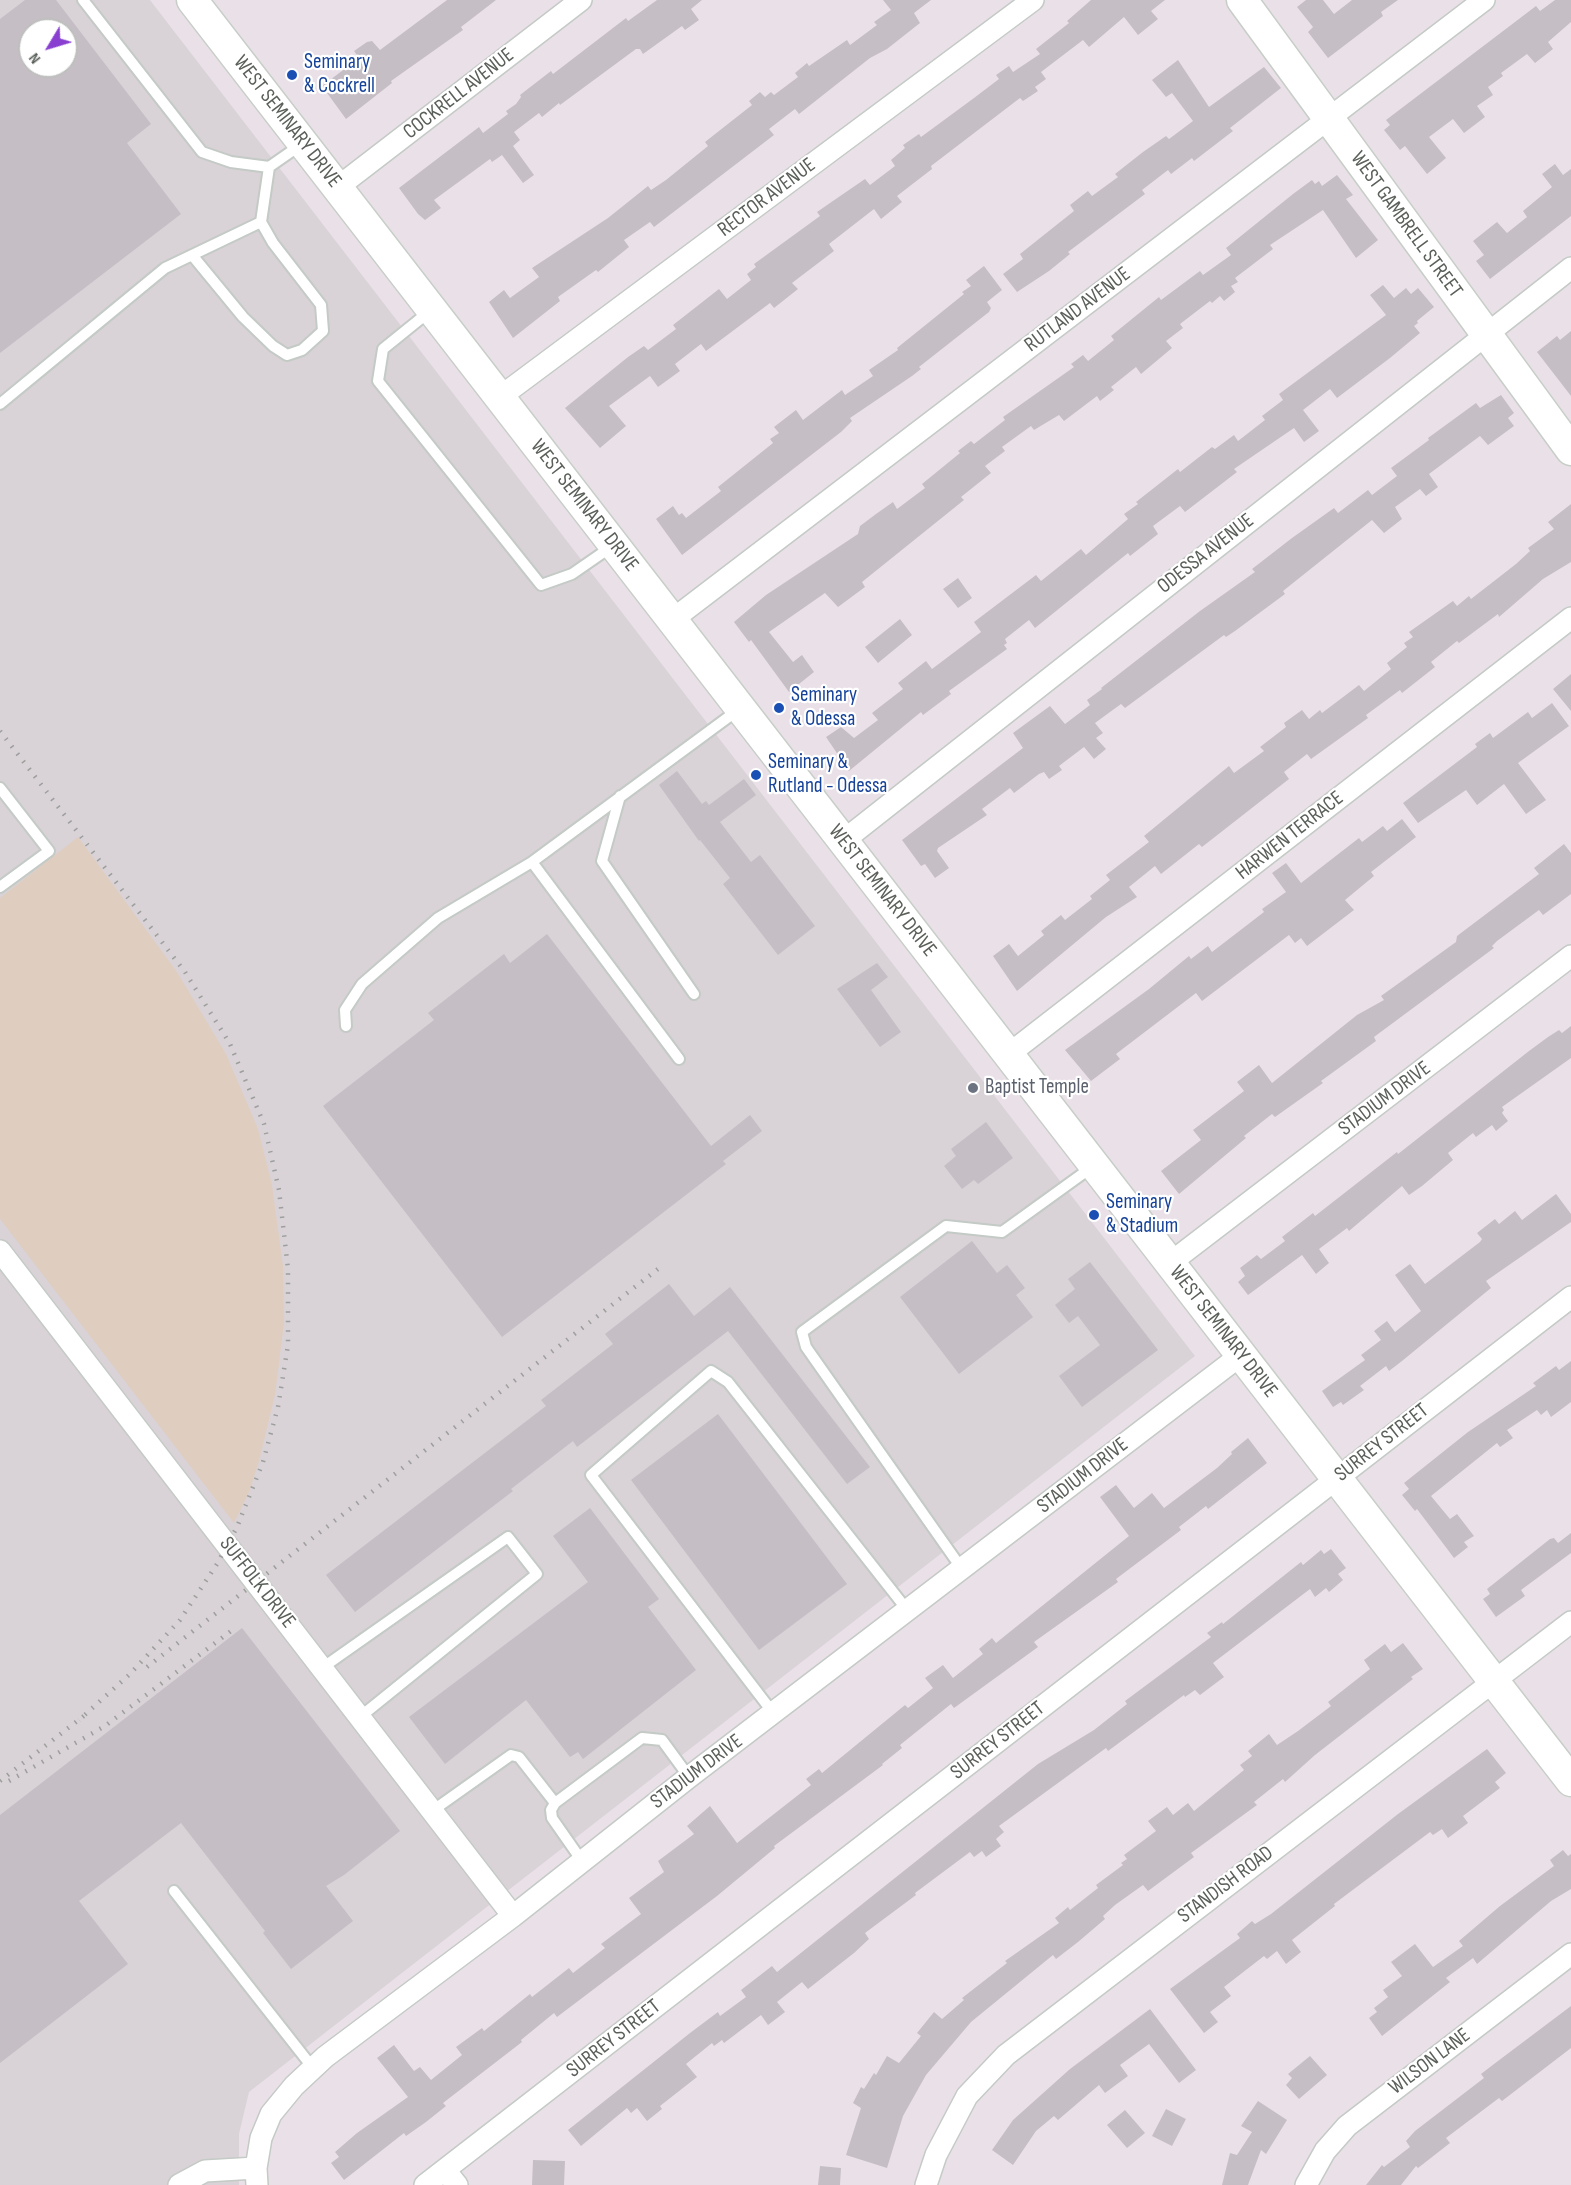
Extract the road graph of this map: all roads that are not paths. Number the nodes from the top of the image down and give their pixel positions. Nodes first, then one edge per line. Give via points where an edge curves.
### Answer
1 (83, 0) edge
2 (192, 0) edge
3 (581, 0) edge
4 (1034, 0) edge
5 (1242, 0) edge
6 (1484, 0) edge
7 (1329, 119) junction
8 (303, 143) junction
9 (269, 167) junction
10 (338, 188) junction
11 (261, 222) junction
12 (192, 255) junction
13 (1571, 268) edge
14 (432, 309) junction
15 (1485, 334) junction
16 (500, 397) junction
17 (0, 404) edge
18 (1571, 450) edge
19 (614, 545) junction
20 (1571, 618) edge
21 (672, 620) junction
22 (740, 708) junction
23 (0, 788) edge
24 (620, 796) junction
25 (843, 841) junction
26 (532, 862) junction
27 (0, 887) edge
28 (1571, 956) edge
29 (694, 994) dead end
30 (346, 1026) dead end
31 (1009, 1054) junction
32 (679, 1059) dead end
33 (1094, 1165) junction
34 (0, 1251) edge
35 (1170, 1263) junction
36 (1571, 1297) edge
37 (1241, 1355) junction
38 (1337, 1479) junction
39 (962, 1569) junction
40 (908, 1611) junction
41 (1571, 1622) edge
42 (322, 1668) junction
43 (1495, 1682) junction
44 (774, 1714) junction
45 (360, 1717) junction
46 (689, 1777) junction
47 (1571, 1781) edge
48 (555, 1803) junction
49 (432, 1811) junction
50 (582, 1861) junction
51 (174, 1891) dead end
52 (513, 1916) junction
53 (1571, 1953) edge
54 (313, 2068) junction
55 (256, 2176) edge
56 (451, 2178) edge
57 (179, 2185) edge
58 (425, 2185) edge
59 (926, 2185) edge
60 (1306, 2185) edge

1 - 9 lane via 202,152 231,162
2 - 8 main road, WEST SEMINARY DRIVE
3 - 10 street, COCKRELL AVENUE
4 - 16 street, RECTOR AVENUE
5 - 7 main road, WEST GAMBRELL STREET
6 - 7 street, RUTLAND AVENUE
7 - 15 main road, WEST GAMBRELL STREET
7 - 21 street, RUTLAND AVENUE
8 - 9 lane
8 - 10 main road, WEST SEMINARY DRIVE
9 - 11 lane
10 - 14 main road, WEST SEMINARY DRIVE
11 - 12 lane
11 - 12 lane via 321,305 323,331 302,350 287,355 273,346 243,317
12 - 17 lane via 165,268
13 - 15 street, ODESSA AVENUE
14 - 16 main road, WEST SEMINARY DRIVE
14 - 19 lane via 383,350 378,381 541,585 572,574
15 - 18 main road, WEST GAMBRELL STREET
15 - 25 street, ODESSA AVENUE
16 - 19 main road, WEST SEMINARY DRIVE
19 - 21 main road, WEST SEMINARY DRIVE
20 - 31 street, HARWEN TERRACE
21 - 22 main road, WEST SEMINARY DRIVE
22 - 24 lane
22 - 25 main road, WEST SEMINARY DRIVE
23 - 27 lane via 49,851
24 - 26 lane
24 - 29 lane via 602,861
25 - 31 main road, WEST SEMINARY DRIVE
26 - 30 lane via 438,918 362,984 345,1010
26 - 32 lane
28 - 35 street, STADIUM DRIVE
31 - 33 main road, WEST SEMINARY DRIVE
33 - 35 main road, WEST SEMINARY DRIVE
33 - 39 lane via 1002,1232 946,1226 802,1332 806,1347
34 - 42 street, SUFFOLK DRIVE
35 - 37 main road, WEST SEMINARY DRIVE
36 - 38 street, SURREY STREET
37 - 38 main road, WEST SEMINARY DRIVE
37 - 39 street, STADIUM DRIVE
38 - 43 main road, WEST SEMINARY DRIVE
38 - 56 street, SURREY STREET
39 - 40 street, STADIUM DRIVE
40 - 44 street, STADIUM DRIVE
40 - 44 lane via 728,1382 711,1371 591,1475
41 - 43 street, STANDISH ROAD
42 - 45 street, SUFFOLK DRIVE
42 - 45 lane via 508,1537 537,1574
43 - 47 main road, WEST SEMINARY DRIVE
43 - 59 street, STANDISH ROAD via 1006,2055 967,2096 936,2155
44 - 46 street, STADIUM DRIVE
45 - 49 street, SUFFOLK DRIVE
46 - 48 lane via 662,1740 642,1738
46 - 50 street, STADIUM DRIVE
48 - 49 lane via 519,1757 511,1755
48 - 50 lane via 552,1818
49 - 52 street, SUFFOLK DRIVE
50 - 52 street, STADIUM DRIVE
51 - 54 lane
52 - 54 street, STADIUM DRIVE
53 - 60 street, WILSON LANE via 1347,2126 1325,2151
54 - 55 street, STADIUM DRIVE via 271,2114 261,2138
55 - 57 street, STADIUM DRIVE via 205,2171
56 - 58 street, SURREY STREET

